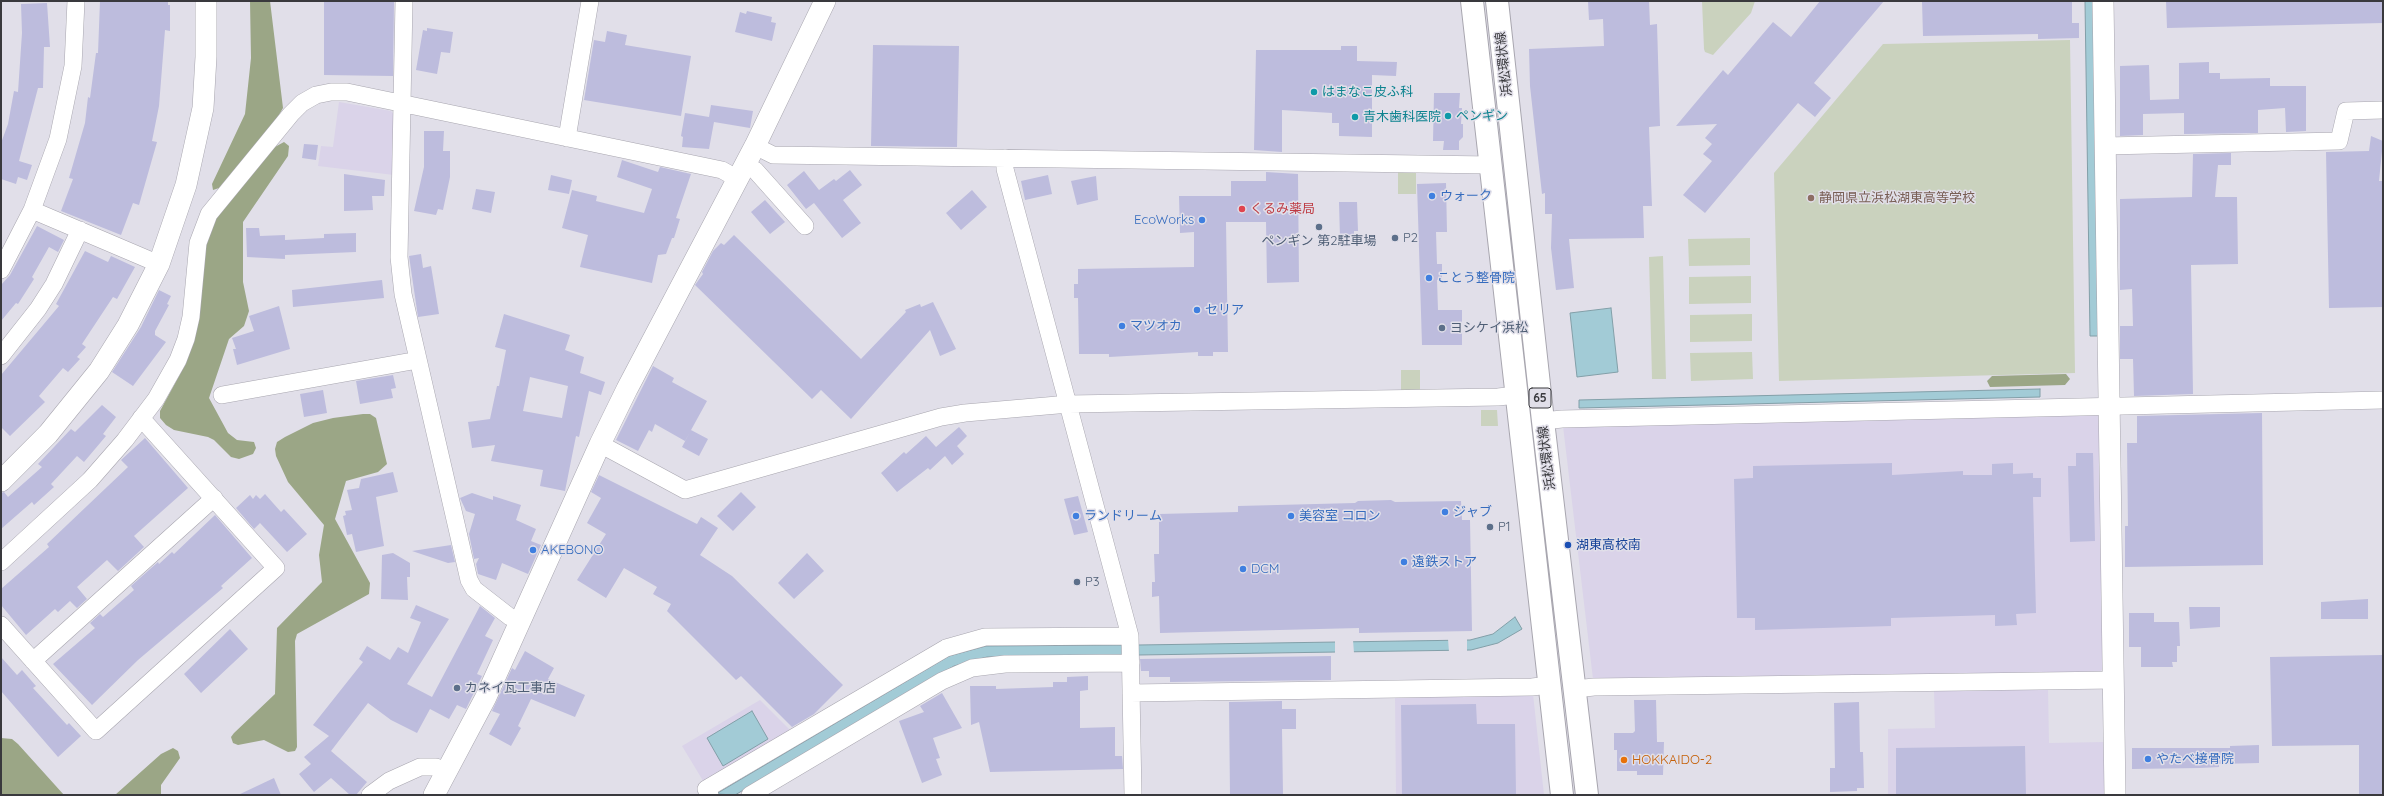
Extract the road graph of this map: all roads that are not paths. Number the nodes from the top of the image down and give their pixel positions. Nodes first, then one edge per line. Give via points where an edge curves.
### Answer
1 (76, 1) edge
2 (206, 1) edge
3 (404, 1) edge
4 (590, 1) edge
5 (825, 1) edge
6 (1472, 1) edge
7 (1497, 1) edge
8 (2103, 1) edge
9 (402, 103) junction
10 (2383, 110) edge
11 (567, 138) junction
12 (755, 146) junction
13 (2105, 146) junction
14 (1005, 158) junction
15 (1491, 165) junction
16 (742, 172) junction
17 (32, 210) junction
18 (805, 226) dead end
19 (80, 230) junction
20 (159, 264) junction
21 (1, 270) edge
22 (1, 356) edge
23 (418, 360) junction
24 (222, 395) dead end
25 (1517, 395) junction
26 (2383, 400) edge
27 (1069, 404) junction
28 (2109, 405) junction
29 (141, 418) junction
30 (1543, 422) junction
31 (600, 444) junction
32 (1, 481) edge
33 (214, 498) junction
34 (1, 562) edge
35 (520, 622) junction
36 (1, 625) edge
37 (1130, 636) junction
38 (33, 661) junction
39 (1131, 663) junction
40 (2114, 680) junction
41 (1550, 685) junction
42 (1575, 689) junction
43 (1131, 693) junction
44 (445, 772) junction
45 (370, 795) edge
46 (434, 795) edge
47 (710, 795) edge
48 (750, 795) edge
49 (1133, 795) edge
50 (1562, 795) edge
51 (1587, 795) edge
52 (2115, 795) edge

1 - 17 street via 73,66 65,115 51,163
2 - 20 street via 203,108 186,185
3 - 9 street
4 - 11 street
5 - 12 street
6 - 15 main road, 浜松環状線 / 65
7 - 30 main road, 浜松環状線 / 65
8 - 13 street
9 - 11 street
9 - 23 street via 400,276
9 - 29 street via 346,92 316,95 302,103 291,114 218,201 202,228 198,243 191,317 186,339 168,380
10 - 13 street via 2346,111 2339,141
11 - 16 street
12 - 14 street via 773,155
12 - 16 street
13 - 28 street
14 - 15 street
14 - 27 street via 1005,169
15 - 25 main road, 浜松環状線 / 65
16 - 18 street via 755,170
16 - 31 street
17 - 19 street
17 - 21 street
19 - 20 street
19 - 22 street via 68,258 42,303
20 - 32 street via 128,325 99,371 61,419
23 - 24 street
23 - 35 street via 469,580 474,589
25 - 27 street
25 - 41 main road, 浜松環状線 / 65
26 - 28 street
27 - 31 street via 953,414 685,490
27 - 37 street
28 - 30 street via 1562,419
28 - 40 street
29 - 33 street
29 - 34 street via 90,480
30 - 42 main road, 浜松環状線 / 65
31 - 35 street
33 - 38 street
33 - 38 street via 276,568 195,642 96,731
35 - 44 street via 486,697
36 - 38 street
37 - 39 street
37 - 47 street via 985,637 946,648 706,789
39 - 43 street
39 - 48 street via 1004,664 972,668 942,681
40 - 42 street
40 - 52 street
41 - 43 street
41 - 50 main road, 浜松環状線 / 65
42 - 51 main road, 浜松環状線 / 65
43 - 49 street
44 - 45 street via 436,767 420,767 389,781
44 - 46 street

